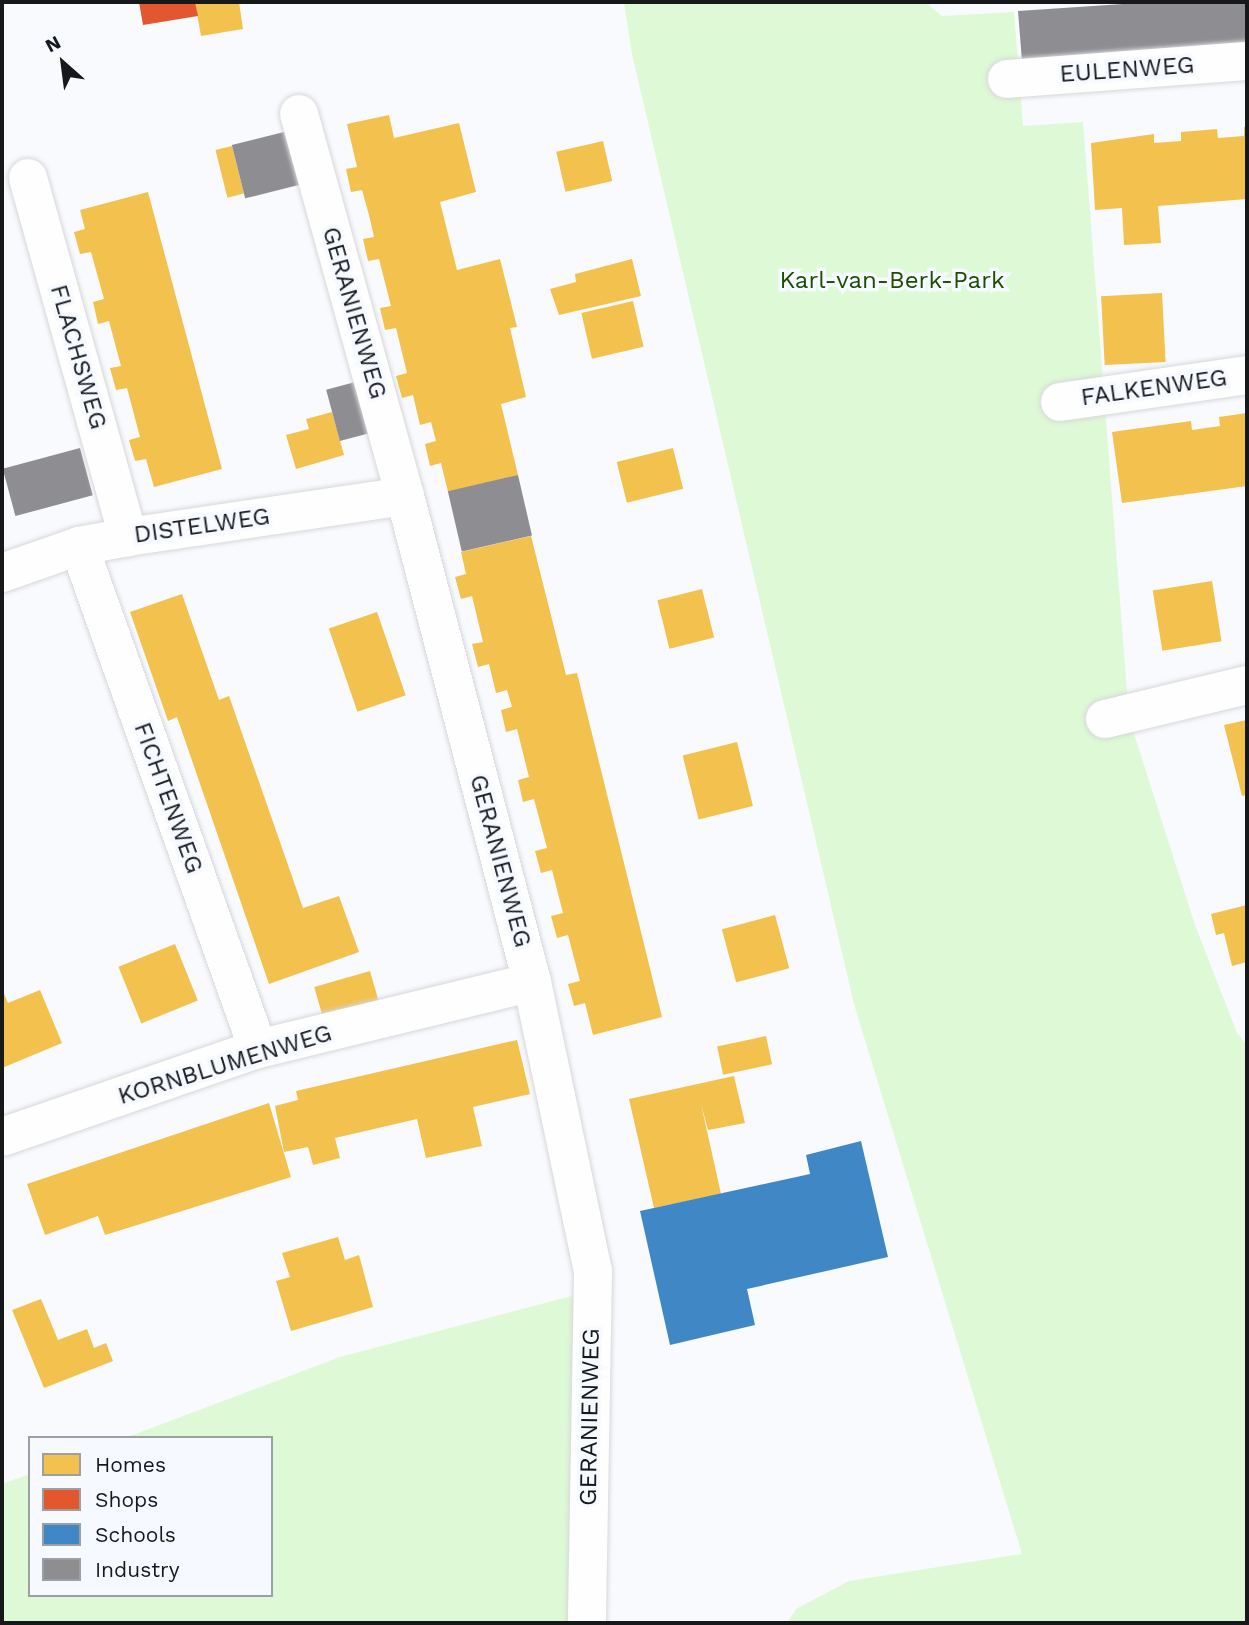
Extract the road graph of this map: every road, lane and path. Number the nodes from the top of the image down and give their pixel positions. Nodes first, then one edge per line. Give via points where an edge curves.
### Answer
1 (1247, 61) edge
2 (1007, 79) dead end
3 (299, 114) dead end
4 (28, 178) dead end
5 (1247, 375) edge
6 (1060, 402) dead end
7 (405, 496) junction
8 (128, 537) junction
9 (79, 546) junction
10 (2, 573) edge
11 (1247, 685) edge
12 (1105, 719) dead end
13 (532, 982) junction
14 (258, 1049) junction
15 (2, 1137) edge
16 (587, 1623) edge

1 - 2 street, EULENWEG
3 - 7 street, GERANIENWEG
4 - 8 street, FLACHSWEG
5 - 6 street, FALKENWEG
7 - 8 street, DISTELWEG
7 - 13 street, GERANIENWEG
8 - 9 street, DISTELWEG
9 - 10 street, DISTELWEG
9 - 14 street, FICHTENWEG
11 - 12 street
13 - 14 street, KORNBLUMENWEG
13 - 16 street, GERANIENWEG via 593,1272
14 - 15 street, KORNBLUMENWEG

